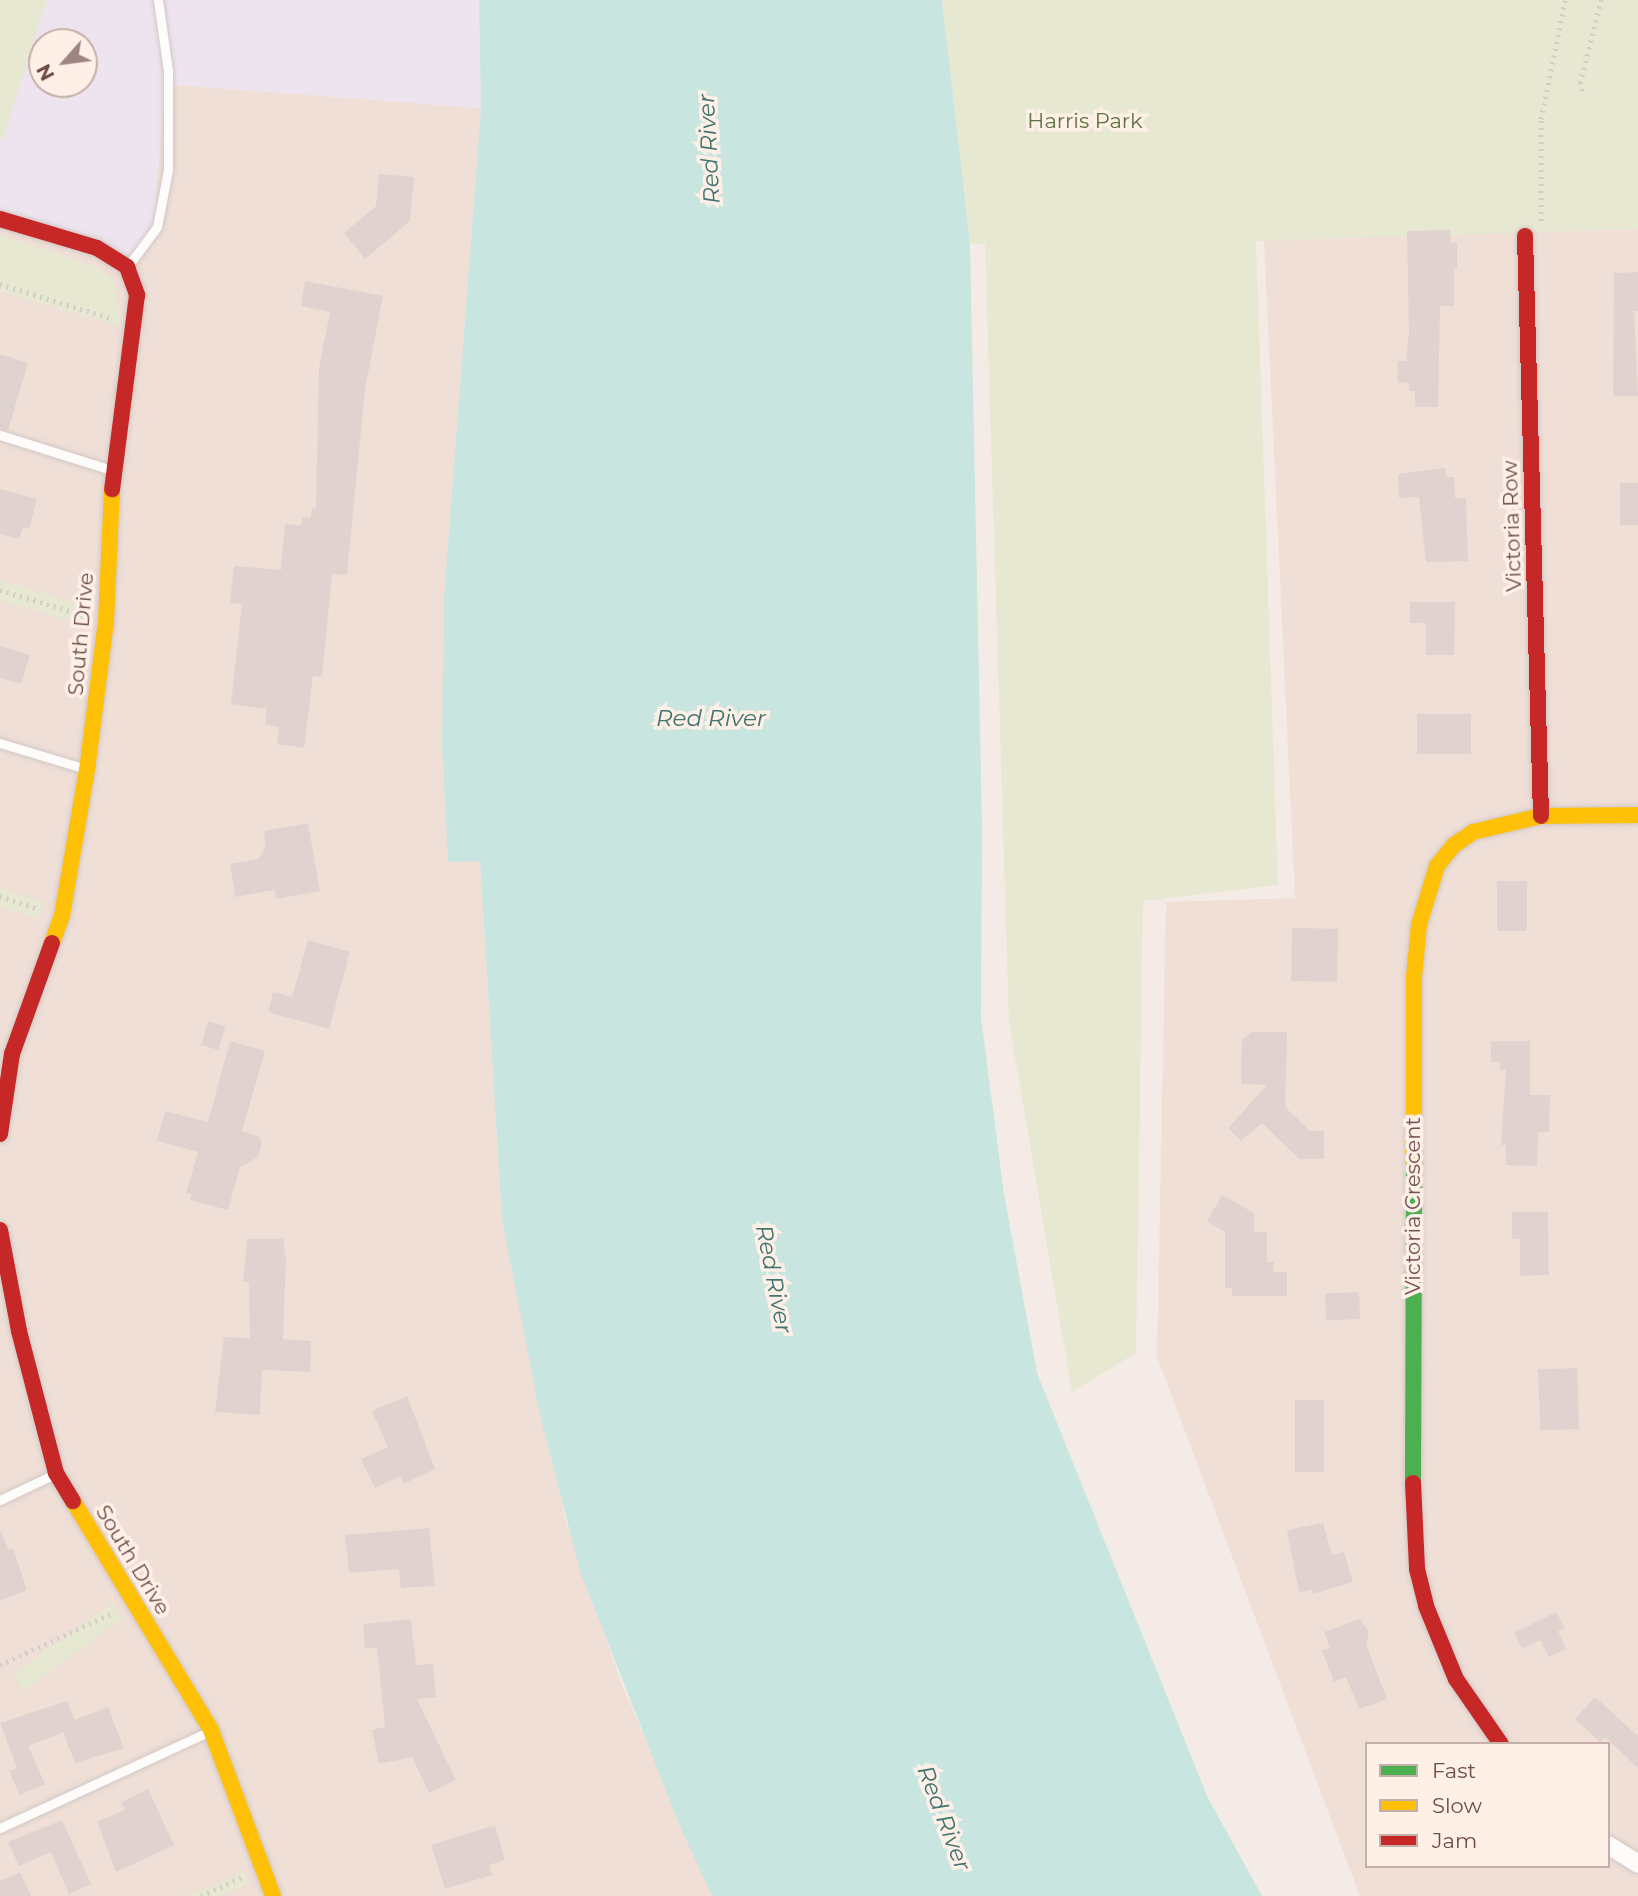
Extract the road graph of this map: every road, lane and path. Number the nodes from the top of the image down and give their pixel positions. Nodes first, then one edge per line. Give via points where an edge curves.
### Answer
1 (158, 0) edge
2 (1565, 0) edge
3 (1601, 0) edge
4 (1582, 91) dead end
5 (0, 219) edge
6 (1525, 236) joint
7 (127, 267) junction
8 (0, 284) edge
9 (135, 325) junction
10 (0, 435) edge
11 (113, 470) junction
12 (0, 590) edge
13 (106, 622) junction
14 (0, 743) edge
15 (88, 770) junction
16 (1638, 815) edge
17 (1541, 816) junction
18 (0, 896) edge
19 (62, 916) junction
20 (6, 1052) edge
21 (0, 1134) edge
22 (0, 1230) edge
23 (56, 1473) junction
24 (0, 1500) edge
25 (134, 1603) junction
26 (0, 1665) edge
27 (211, 1730) junction
28 (1500, 1742) edge
29 (0, 1828) edge
30 (1610, 1846) edge
31 (1638, 1864) edge
32 (263, 1868) junction
33 (201, 1896) edge
34 (273, 1896) edge

1 - 7 lane via 169,71 168,170 157,227
2 - 6 path via 1541,119 1543,219
3 - 4 path via 1580,83
5 - 7 street via 97,248
6 - 17 street, Victoria Row
7 - 9 street, South Drive via 136,295
8 - 9 path
9 - 11 street, South Drive
10 - 11 lane
11 - 13 street, South Drive
12 - 13 path
13 - 15 street, South Drive
14 - 15 lane
15 - 19 street, South Drive
16 - 17 street, Victoria Crescent
17 - 28 street, Victoria Crescent via 1473,832 1454,845 1437,866 1425,892 1414,977 1413,1529 1417,1569 1426,1606 1456,1679
18 - 19 path
19 - 20 street, South Drive
20 - 21 street, South Drive
22 - 23 street, South Drive via 19,1331
23 - 24 lane
23 - 25 street, South Drive
25 - 26 path
25 - 27 street, South Drive
27 - 29 lane
27 - 32 street, South Drive
30 - 31 street
32 - 33 path
32 - 34 street, South Drive

